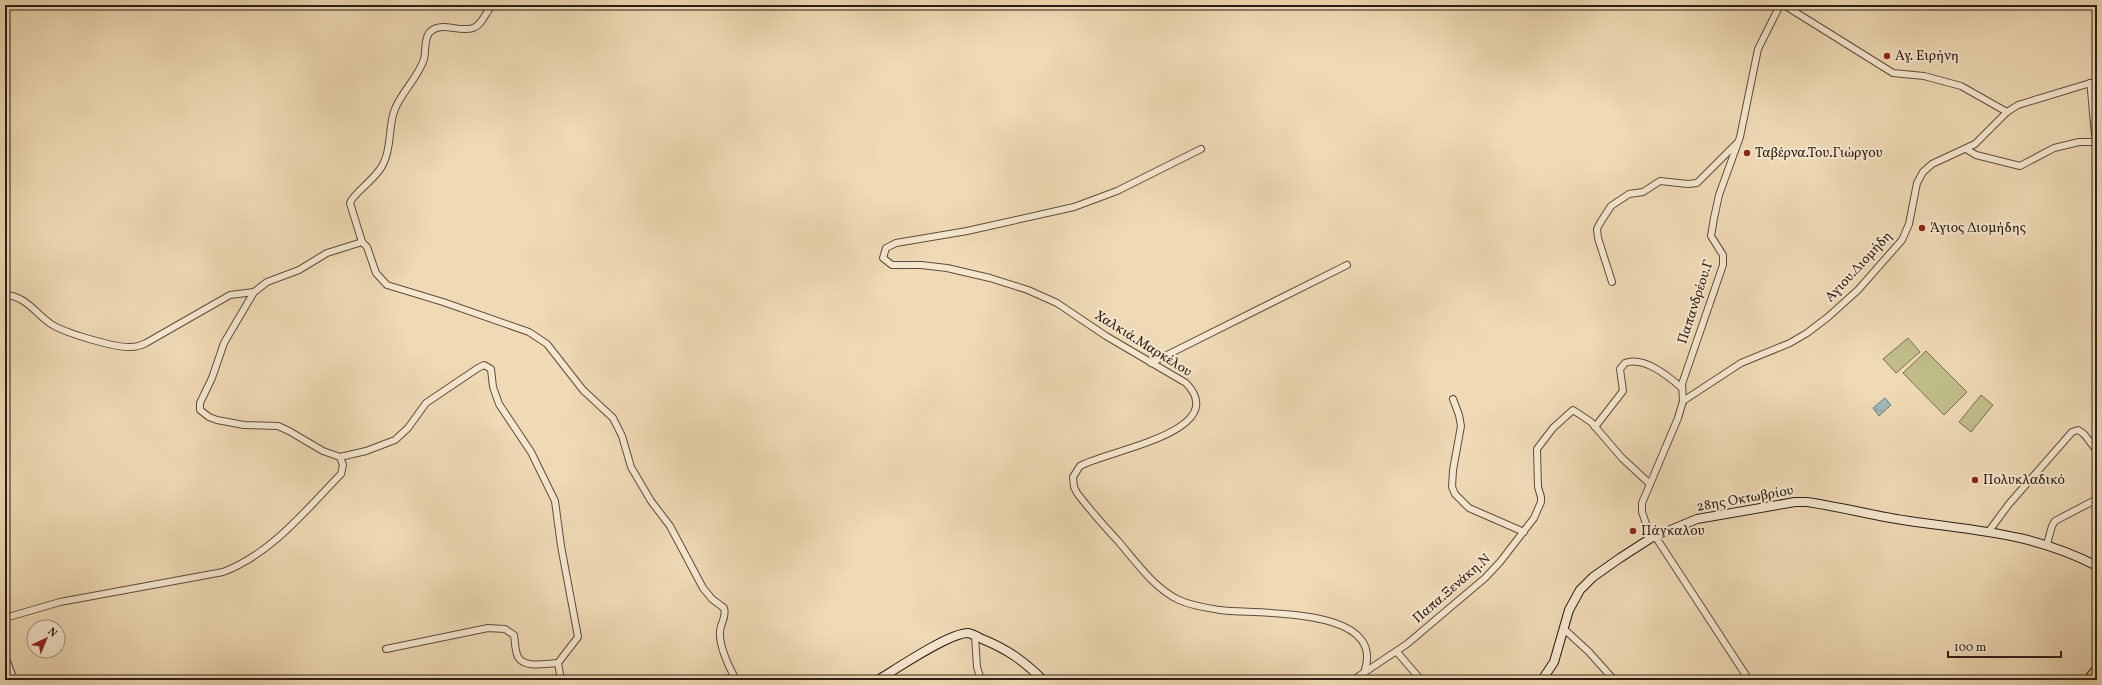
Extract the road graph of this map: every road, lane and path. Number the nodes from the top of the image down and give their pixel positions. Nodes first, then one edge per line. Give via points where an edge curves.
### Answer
1 (492, 5) edge
2 (1780, 5) edge
3 (1784, 5) edge
4 (2097, 81) edge
5 (2090, 83) junction
6 (2008, 112) junction
7 (2096, 142) edge
8 (1738, 143) junction
9 (1201, 149) dead end
10 (1966, 149) junction
11 (362, 242) junction
12 (1347, 265) dead end
13 (1612, 282) dead end
14 (254, 292) junction
15 (5, 295) edge
16 (1150, 363) junction
17 (1682, 388) junction
18 (1452, 399) dead end
19 (1683, 401) junction
20 (1595, 427) junction
21 (2097, 451) edge
22 (340, 457) junction
23 (1650, 484) junction
24 (2097, 499) edge
25 (1989, 531) junction
26 (1524, 532) junction
27 (1653, 537) junction
28 (2047, 544) junction
29 (2097, 566) edge
30 (5, 618) edge
31 (1564, 629) junction
32 (975, 636) junction
33 (386, 649) dead end
34 (1397, 652) junction
35 (5, 656) edge
36 (558, 663) junction
37 (2097, 669) edge
38 (1364, 673) junction
39 (14, 680) edge
40 (561, 680) edge
41 (736, 680) edge
42 (878, 680) edge
43 (981, 680) edge
44 (1043, 680) edge
45 (1353, 680) edge
46 (1421, 680) edge
47 (1542, 680) edge
48 (1614, 680) edge
49 (1749, 680) edge
50 (2088, 680) edge

1 - 11 street via 473,28 435,28 429,34 424,59 395,108 384,163 370,182 351,199
2 - 8 street, Παπανδρέου.Γ via 1758,49
3 - 6 street via 1893,73 1924,76 1961,86
4 - 5 street, Αγιου.Διομήδη
5 - 6 street, Αγιου.Διομήδη via 2018,105
5 - 7 street
6 - 10 street, Αγιου.Διομήδη via 1982,138
7 - 10 street via 2079,142 2054,148 2020,166 1976,155
8 - 13 street via 1697,183 1660,181 1643,192 1626,196 1611,206 1597,229
8 - 17 street, Παπανδρέου.Γ via 1719,195 1712,230 1712,238 1723,256 1723,265
9 - 16 street, Χαλκιά.Μαρκέλου via 1095,201 967,231 896,243 886,248 882,255 885,261 892,265 946,268 1028,290 1057,303
10 - 19 street, Αγιου.Διομήδη via 1932,164 1921,175 1917,182 1909,224 1902,240 1858,290 1828,317 1790,343 1741,363
11 - 14 street via 327,253 299,270 267,282
11 - 41 street via 367,247 376,273 387,285 443,302 529,332 542,339 584,390 613,418 622,436 631,467 651,501 670,526 703,588 724,608 721,643
12 - 16 street
14 - 15 street via 230,295 146,344 132,347 95,340 59,328 20,298
14 - 22 street via 224,343 200,403 200,410 217,420 244,425 278,426 323,451
16 - 38 street, Χαλκιά.Μαρκέλου via 1179,378 1190,388 1196,402 1195,412 1183,425 1156,439 1080,466 1072,482 1077,493 1152,579 1177,599 1192,605 1221,610 1302,615 1342,625 1356,634 1366,650 1367,665
17 - 19 street, Παπανδρέου.Γ
17 - 20 street via 1660,371 1640,362 1625,363 1620,368 1623,391
18 - 26 street via 1461,426 1453,470 1452,487 1455,494 1469,508
19 - 23 street, Παπανδρέου.Γ
20 - 23 street via 1622,458
20 - 26 street, Παπα.Ξενάκη.Ν via 1574,410 1553,428 1537,449 1538,487 1541,499 1534,518
21 - 25 street via 2082,431 2072,432 2009,504
22 - 30 street via 343,465 341,474 299,518 263,550 241,565 223,572 60,602
22 - 36 street via 395,440 408,428 426,403 478,368 489,366 496,399 531,452 555,501 578,638
23 - 27 street, Παπανδρέου.Γ via 1642,507
24 - 28 street via 2055,521
25 - 27 main road, 28ης Οκτωβρίου via 1801,502 1697,519
25 - 28 main road, 28ης Οκτωβρίου
26 - 34 street, Παπα.Ξενάκη.Ν via 1485,578
27 - 31 main road, 28ης Οκτωβρίου via 1604,569 1582,587 1570,606
27 - 49 street, Παπανδρέου.Γ
28 - 29 main road, 28ης Οκτωβρίου
31 - 47 main road, 28ης Οκτωβρίου via 1554,662
31 - 48 street
32 - 42 main road via 968,633 953,637
32 - 43 street via 977,667
32 - 44 main road via 1019,657
33 - 36 street via 488,628 505,629 514,635 519,658 524,662
34 - 38 street, Παπα.Ξενάκη.Ν
34 - 46 street
35 - 39 street
36 - 40 street
37 - 50 main road
38 - 45 street, Παπα.Ξενάκη.Ν

